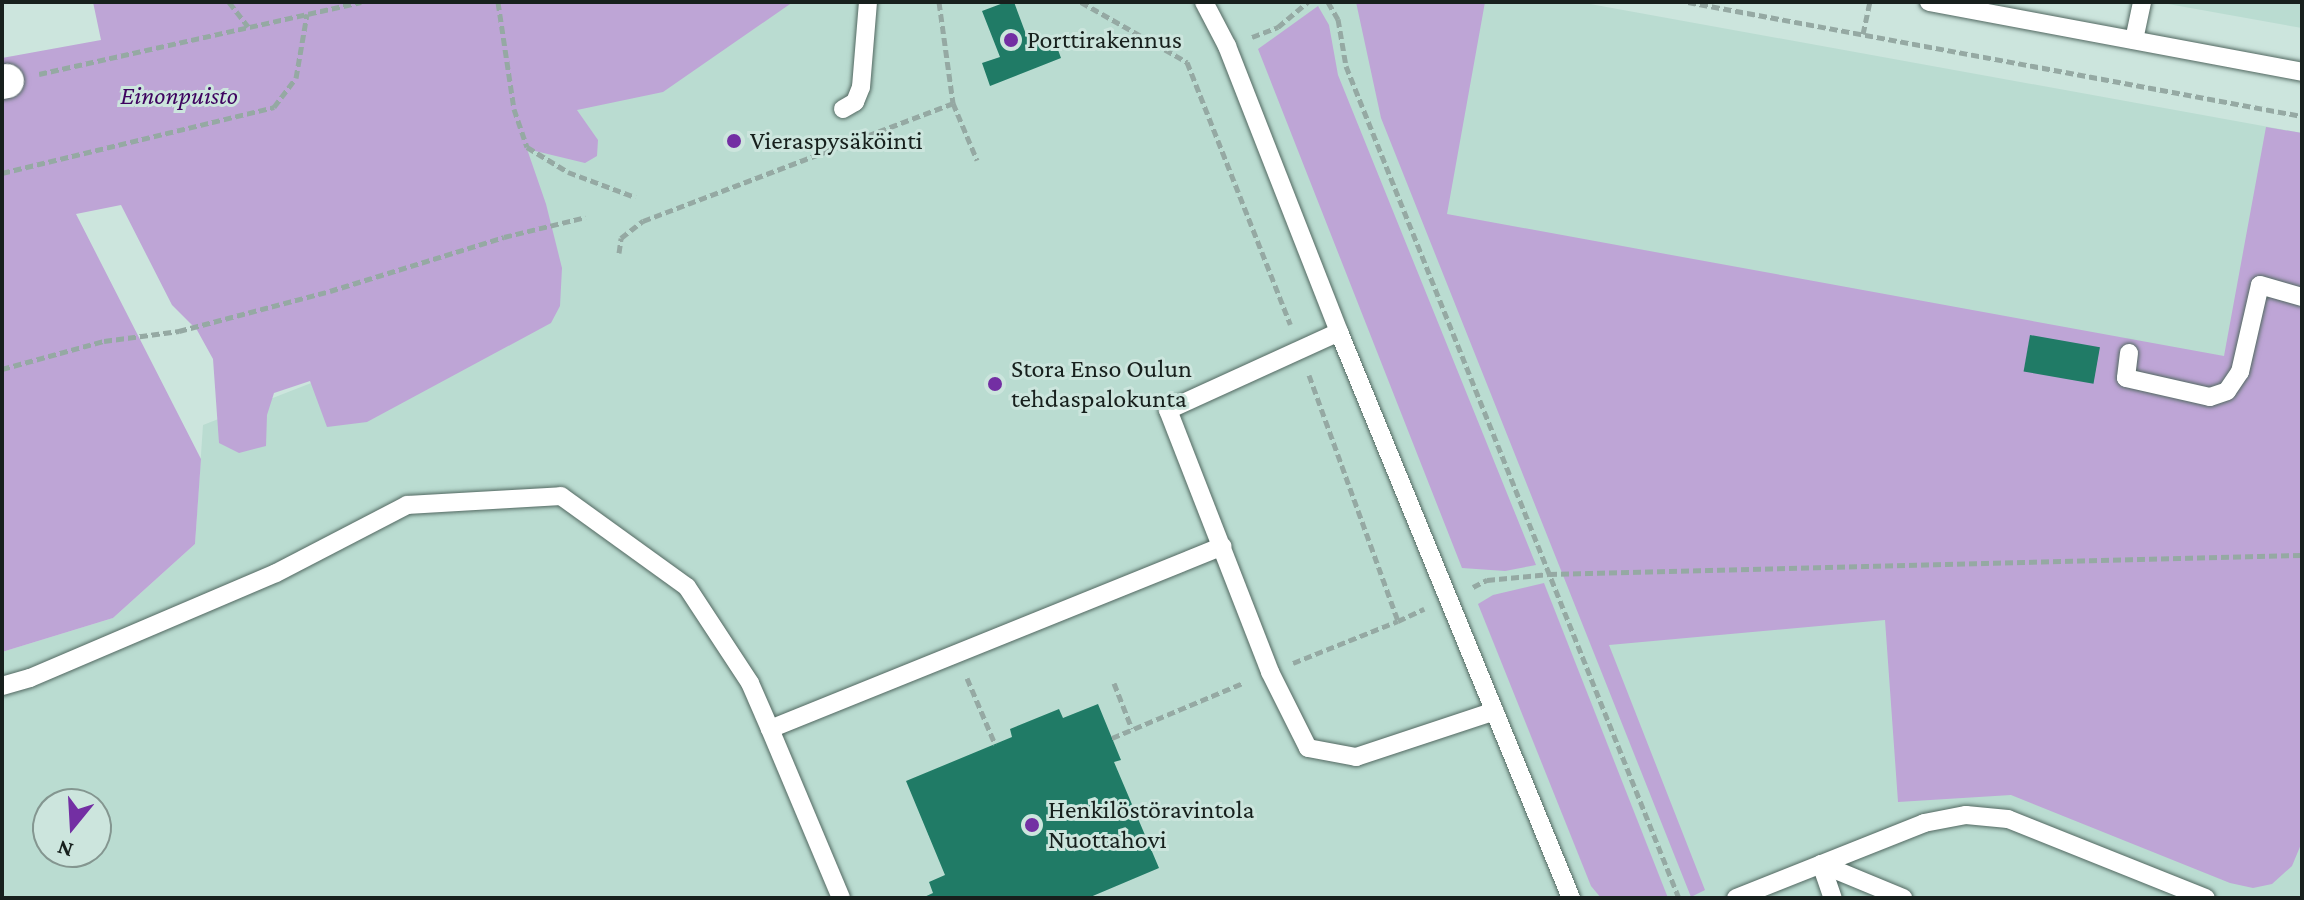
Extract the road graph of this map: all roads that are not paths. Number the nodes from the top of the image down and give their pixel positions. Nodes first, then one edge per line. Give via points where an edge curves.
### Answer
1 (868, 2) edge
2 (1204, 2) edge
3 (1929, 2) edge
4 (2142, 2) edge
5 (1953, 4) edge
6 (2134, 40) junction
7 (2302, 72) edge
8 (843, 109) dead end
9 (2302, 297) edge
10 (1339, 332) junction
11 (2129, 353) dead end
12 (1222, 546) junction
13 (2, 686) edge
14 (1495, 711) junction
15 (770, 729) junction
16 (1821, 864) junction
17 (841, 898) edge
18 (1571, 898) edge
19 (1736, 898) edge
20 (1833, 898) edge
21 (1903, 898) edge
22 (2206, 898) edge

1 - 8 lane via 861,87 855,102
2 - 10 lane via 1227,46
3 - 5 lane
4 - 6 lane
5 - 6 lane
6 - 7 lane
9 - 11 lane via 2260,285 2240,372 2227,391 2210,397 2126,378
10 - 12 lane via 1168,410
10 - 14 lane
12 - 14 lane via 1270,672 1308,748 1356,757
12 - 15 lane
13 - 15 lane via 276,573 407,505 561,496 687,587 750,683
14 - 18 lane
15 - 17 lane
16 - 19 lane
16 - 20 lane
16 - 21 lane
16 - 22 lane via 1924,823 1966,815 2008,819

